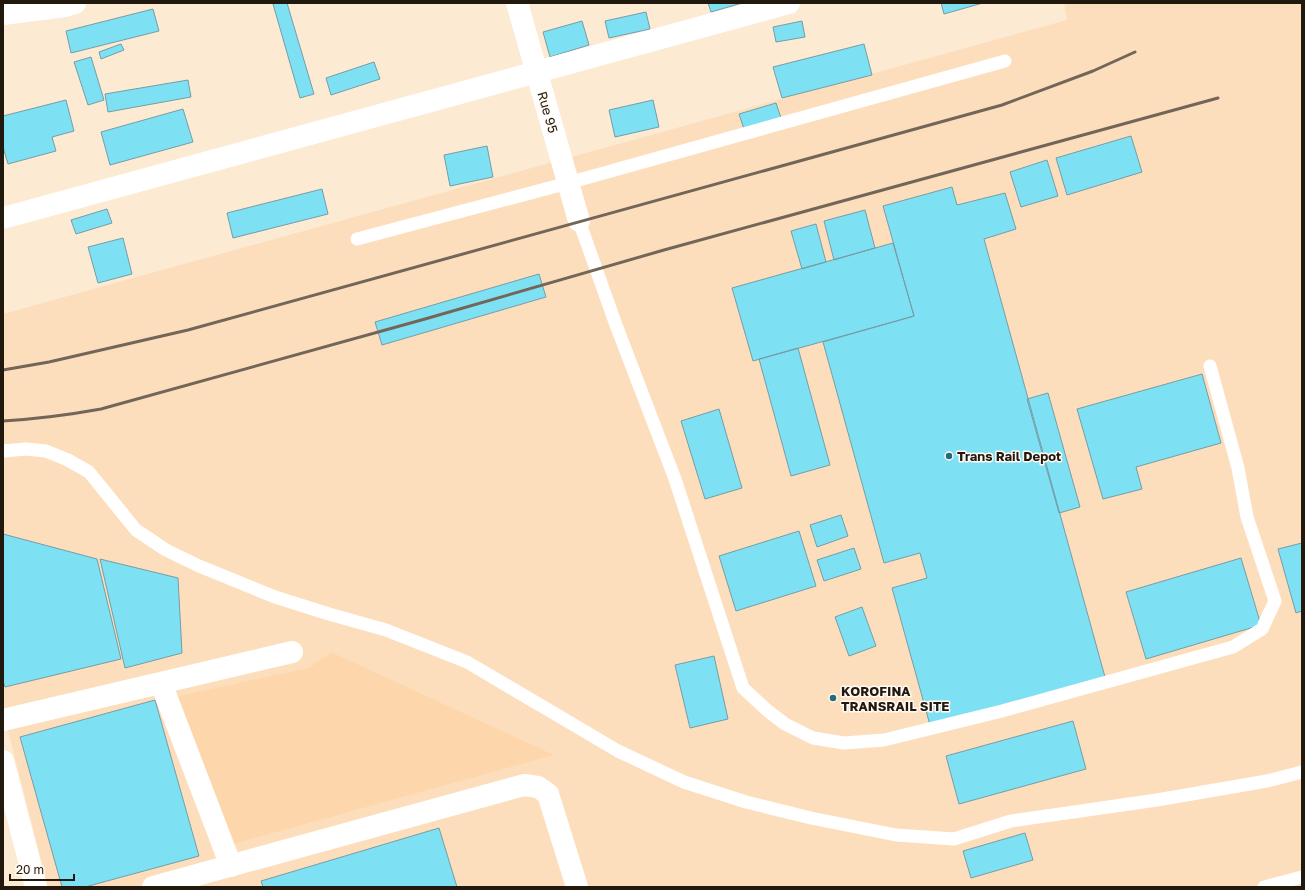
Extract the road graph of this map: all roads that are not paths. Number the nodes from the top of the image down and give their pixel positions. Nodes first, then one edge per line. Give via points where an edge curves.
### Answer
1 (75, 3) edge
2 (517, 3) edge
3 (789, 3) edge
4 (3, 14) edge
5 (1005, 61) dead end
6 (537, 72) junction
7 (568, 183) junction
8 (3, 218) edge
9 (579, 221) joint
10 (357, 239) dead end
11 (1210, 366) dead end
12 (3, 451) edge
13 (292, 652) dead end
14 (161, 683) junction
15 (3, 720) edge
16 (3, 761) edge
17 (1302, 772) edge
18 (7, 788) edge
19 (231, 866) junction
20 (1302, 877) edge
21 (36, 887) edge
22 (153, 887) edge
23 (577, 887) edge
24 (1264, 887) edge

1 - 4 street
2 - 6 street, Rue 95
3 - 6 street
5 - 7 lane
6 - 7 street, Rue 95
6 - 8 street
7 - 9 street, Rue 95
7 - 10 lane
9 - 11 lane via 676,479 743,688 785,724 814,738 844,743 884,740 1002,712 1233,647 1262,630 1275,601 1247,518 1238,468
12 - 17 lane via 46,451 89,472 136,530 166,550 198,566 274,597 386,630 468,662 618,751 684,782 746,802 896,835 954,839 1011,821 1157,800 1267,781
13 - 14 street
14 - 15 street
14 - 19 street
16 - 18 street
18 - 21 street
19 - 22 street
19 - 23 street via 524,785 538,787 548,794
20 - 24 lane

